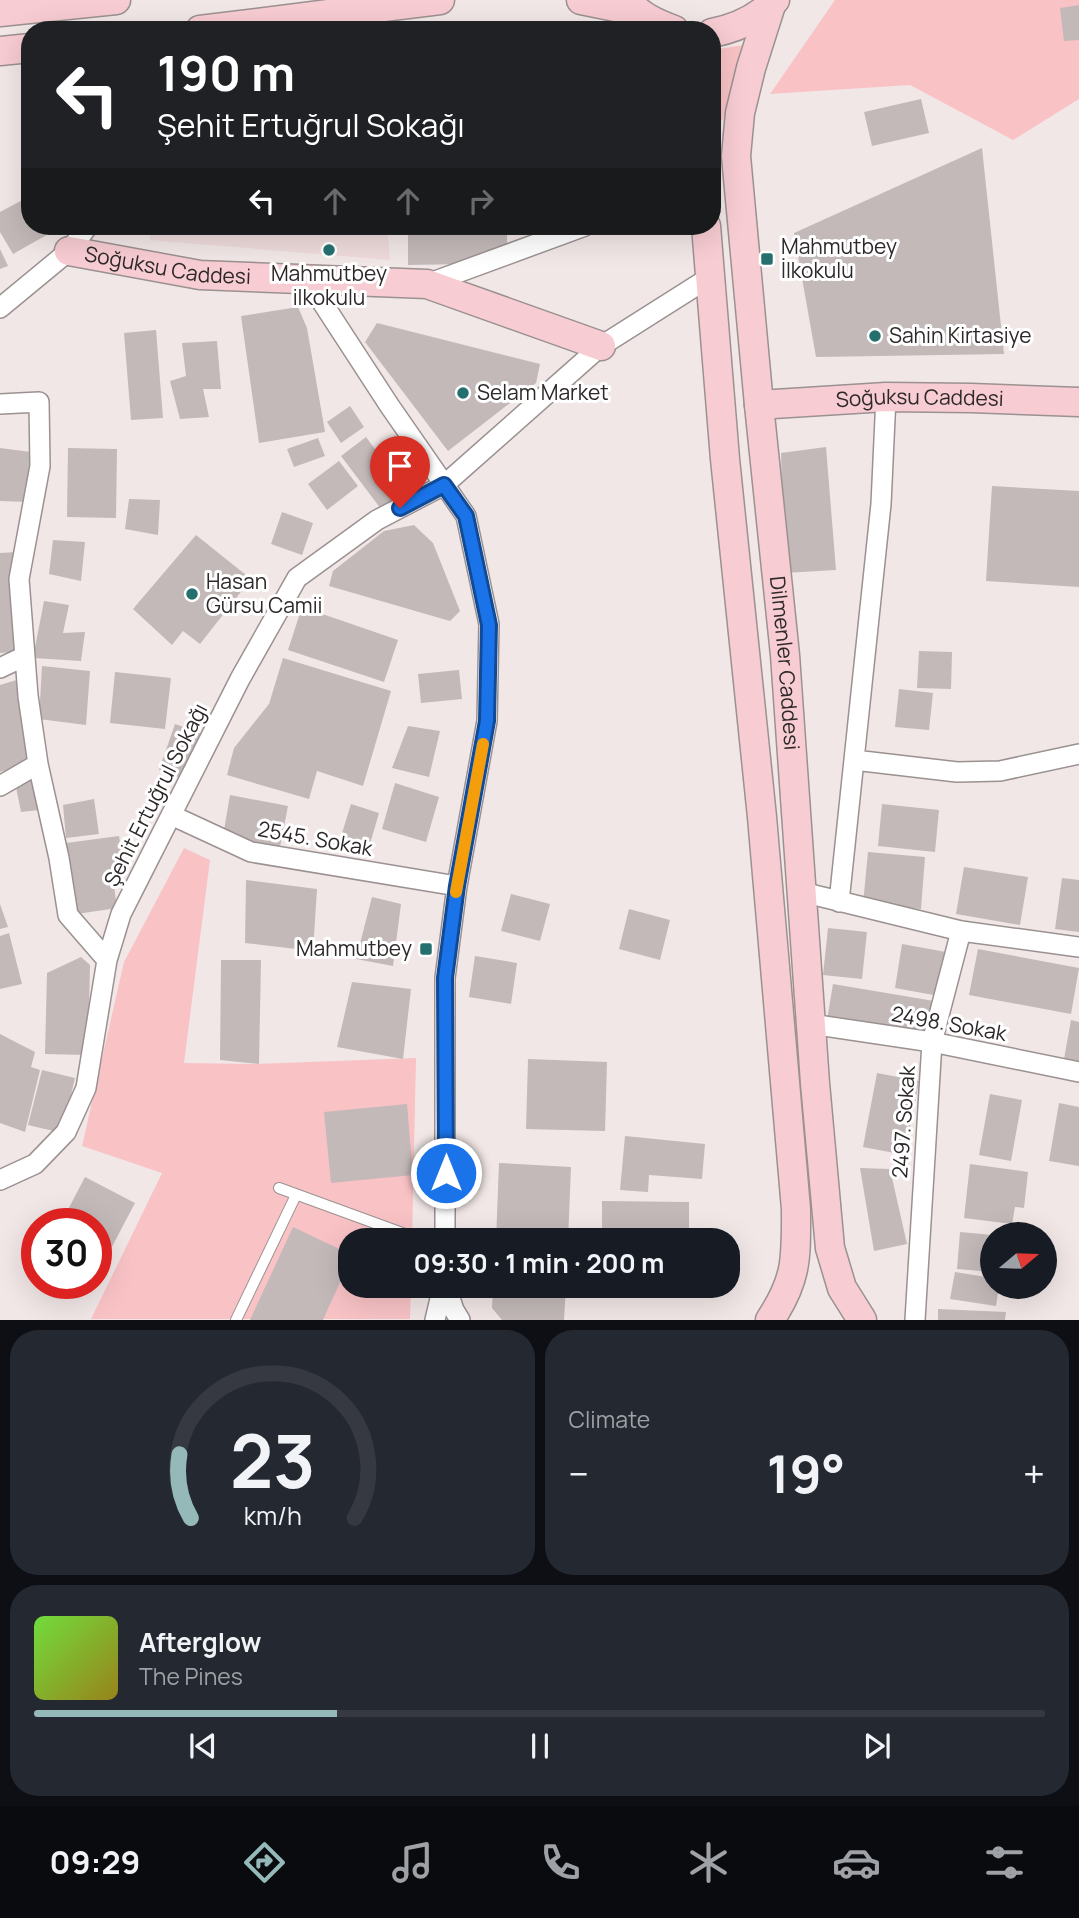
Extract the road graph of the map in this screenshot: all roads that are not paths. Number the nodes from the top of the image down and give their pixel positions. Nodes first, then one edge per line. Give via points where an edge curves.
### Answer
1 (116, 0) edge
2 (440, 0) edge
3 (581, 0) edge
4 (76, 2) edge
5 (773, 3) edge
6 (0, 12) edge
7 (648, 18) edge
8 (272, 21) edge
9 (721, 31) edge
10 (21, 49) edge
11 (0, 51) edge
12 (81, 235) edge
13 (560, 235) edge
14 (707, 235) edge
15 (69, 251) junction
16 (710, 277) junction
17 (307, 279) junction
18 (427, 284) junction
19 (0, 308) edge
20 (601, 346) junction
21 (886, 397) junction
22 (1079, 402) edge
23 (0, 404) edge
24 (759, 405) junction
25 (444, 485) junction
26 (25, 656) junction
27 (0, 668) edge
28 (1079, 754) edge
29 (854, 760) junction
30 (38, 764) junction
31 (0, 786) edge
32 (171, 815) junction
33 (457, 886) junction
34 (802, 892) junction
35 (839, 902) junction
36 (961, 931) junction
37 (1079, 947) edge
38 (107, 960) junction
39 (811, 1024) junction
40 (932, 1042) junction
41 (1079, 1072) edge
42 (0, 1179) edge
43 (279, 1188) dead end
44 (296, 1195) junction
45 (388, 1228) edge
46 (444, 1228) edge
47 (792, 1278) junction
48 (842, 1288) junction
49 (441, 1298) edge
50 (450, 1298) edge
51 (236, 1320) edge
52 (435, 1320) edge
53 (460, 1320) edge
54 (770, 1320) edge
55 (796, 1320) edge
56 (834, 1320) edge
57 (862, 1320) edge
58 (915, 1320) edge

1 - 4 street
2 - 8 street
3 - 7 street
4 - 6 street
5 - 9 street via 752,20
5 - 24 street, Dilmenler Caddesi via 740,113 736,156
10 - 11 street
12 - 15 street
13 - 18 street
14 - 16 street, Dilmenler Caddesi
15 - 17 street, Soğuksu Caddesi via 200,275
15 - 19 street
16 - 20 street, Şehit Ertuğrul Sokağı
16 - 47 street, Dilmenler Caddesi via 786,1076 796,1209
17 - 18 street, Soğuksu Caddesi
17 - 25 street
18 - 20 street, Soğuksu Caddesi
20 - 25 street, Şehit Ertuğrul Sokağı
21 - 22 street, Soğuksu Caddesi
21 - 24 street, Soğuksu Caddesi
21 - 29 street via 881,504
23 - 26 street via 39,402 40,466 19,579
24 - 34 street, Dilmenler Caddesi via 785,655
25 - 32 street, Şehit Ertuğrul Sokağı via 377,520 297,578
25 - 33 street via 466,516 489,625 487,721
26 - 27 street
26 - 30 street
28 - 29 street via 1000,771 957,772
29 - 35 street
30 - 31 street
30 - 38 street via 68,915
32 - 33 street, 2545. Sokak via 251,852
32 - 38 street, Şehit Ertuğrul Sokağı via 121,914
33 - 46 street via 445,978
34 - 35 street
34 - 39 street, Dilmenler Caddesi
35 - 36 street
36 - 37 street
36 - 40 street, 2497. Sokak
38 - 42 street, Şehit Ertuğrul Sokağı via 86,1088 66,1132 35,1164
39 - 40 street, 2498. Sokak
39 - 48 street, Dilmenler Caddesi via 830,1248
40 - 41 street, 2498. Sokak
40 - 58 street, 2497. Sokak
43 - 44 lane
44 - 45 lane
44 - 51 lane
47 - 54 street, Dilmenler Caddesi
47 - 55 street via 791,1309
48 - 56 street
48 - 57 street, Dilmenler Caddesi
49 - 52 street
50 - 53 street

